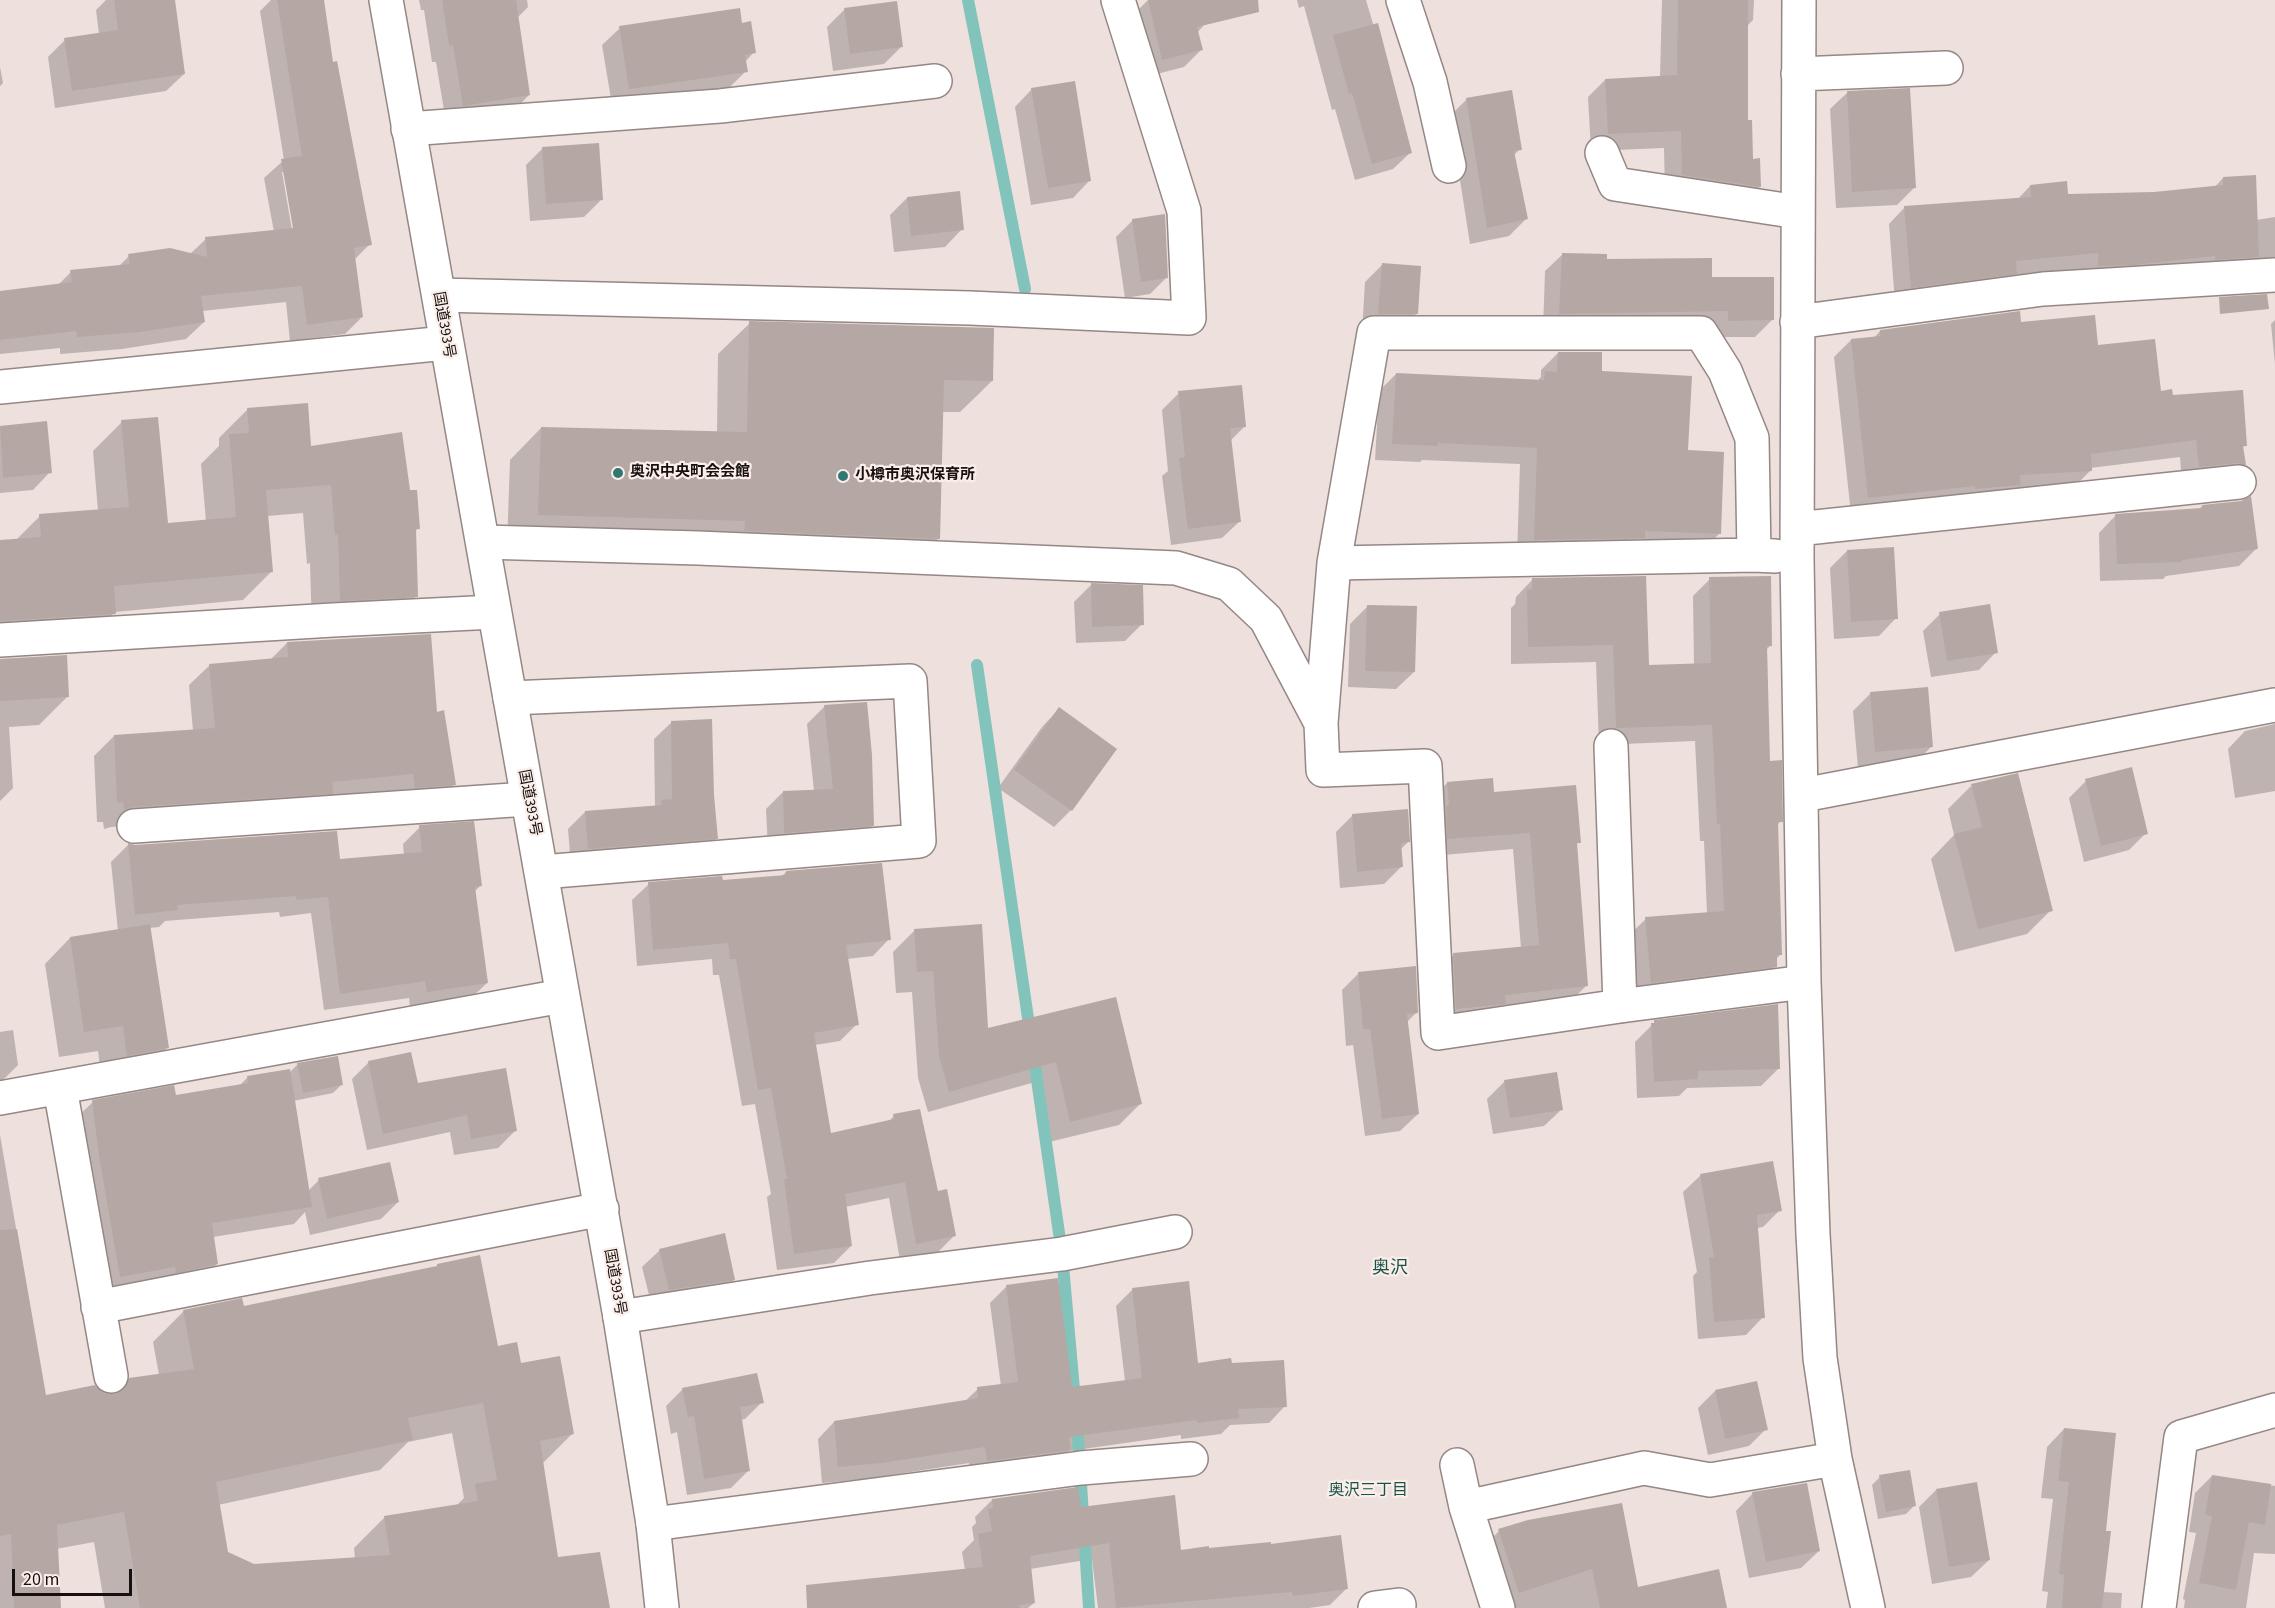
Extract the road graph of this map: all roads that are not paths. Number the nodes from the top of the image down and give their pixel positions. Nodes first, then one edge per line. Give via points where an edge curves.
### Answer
1 (386, 0) edge
2 (1118, 0) edge
3 (1403, 0) edge
4 (1799, 0) edge
5 (1946, 68) dead end
6 (1798, 74) junction
7 (935, 81) dead end
8 (408, 129) junction
9 (1602, 153) dead end
10 (1449, 166) dead end
11 (1798, 212) junction
12 (2275, 275) edge
13 (439, 295) junction
14 (1797, 322) junction
15 (446, 343) junction
16 (0, 387) edge
17 (2238, 482) dead end
18 (483, 542) junction
19 (1797, 543) junction
20 (1754, 555) junction
21 (1334, 563) junction
22 (494, 612) junction
23 (0, 640) edge
24 (510, 698) junction
25 (2275, 705) edge
26 (1321, 723) junction
27 (1611, 746) dead end
28 (1803, 795) junction
29 (527, 799) junction
30 (134, 826) dead end
31 (542, 872) junction
32 (1804, 982) junction
33 (562, 996) junction
34 (1620, 1006) junction
35 (60, 1088) junction
36 (0, 1098) edge
37 (602, 1209) junction
38 (1175, 1233) dead end
39 (98, 1307) junction
40 (620, 1317) junction
41 (111, 1376) dead end
42 (2275, 1410) edge
43 (1191, 1459) dead end
44 (1835, 1460) junction
45 (1457, 1465) dead end
46 (1466, 1507) junction
47 (653, 1524) junction
48 (662, 1608) edge
49 (1498, 1608) edge
50 (1868, 1608) edge
51 (2160, 1608) edge

1 - 8 main road, 国道393号
2 - 13 main road via 1184,211 1189,318 970,308
3 - 10 main road via 1430,82
4 - 6 main road
5 - 6 main road
6 - 11 main road
7 - 8 main road via 720,106
8 - 13 main road, 国道393号
9 - 11 main road via 1615,183
11 - 14 main road
12 - 14 main road via 2043,289
13 - 15 main road, 国道393号
14 - 19 main road
15 - 16 main road
15 - 18 main road, 国道393号
17 - 19 main road
18 - 22 main road, 国道393号
18 - 26 main road via 1176,568 1229,584 1266,619
19 - 20 main road
19 - 28 main road
20 - 21 main road
20 - 21 main road via 1752,438 1725,371 1701,333 1374,333
21 - 26 main road
22 - 23 main road
22 - 24 main road, 国道393号
24 - 29 main road, 国道393号
24 - 31 main road via 910,681 919,841
25 - 28 main road
26 - 34 main road via 1323,770 1425,765 1438,1033
27 - 34 main road
28 - 32 main road
29 - 30 main road
29 - 31 main road, 国道393号
31 - 33 main road, 国道393号
32 - 34 main road
32 - 44 main road via 1820,1358
33 - 35 main road
33 - 37 main road, 国道393号
35 - 36 main road
35 - 39 main road
37 - 39 main road
37 - 40 main road, 国道393号
38 - 40 main road via 1062,1254 870,1278
39 - 41 main road
40 - 47 main road, 国道393号
42 - 51 main road via 2181,1437
43 - 47 main road via 1081,1468
44 - 46 main road via 1710,1480 1644,1468
44 - 50 main road
45 - 46 main road
46 - 49 main road
47 - 48 main road, 国道393号

